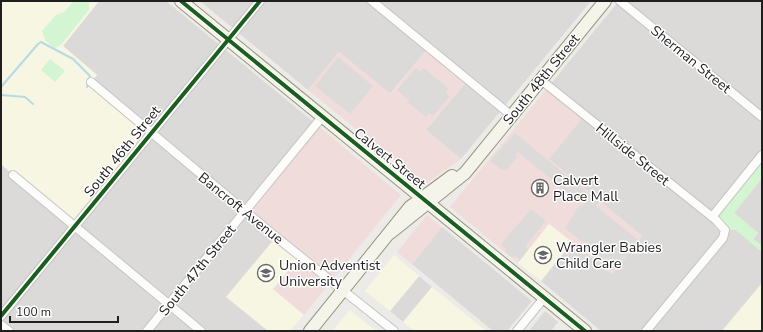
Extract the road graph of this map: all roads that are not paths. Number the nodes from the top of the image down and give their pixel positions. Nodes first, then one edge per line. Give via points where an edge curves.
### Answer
1 (181, 1) edge
2 (260, 1) edge
3 (372, 1) edge
4 (605, 1) edge
5 (620, 1) edge
6 (228, 40) junction
7 (541, 80) junction
8 (91, 82) dead end
9 (512, 116) junction
10 (762, 116) edge
11 (322, 117) junction
12 (151, 133) junction
13 (762, 155) edge
14 (13, 175) dead end
15 (425, 200) junction
16 (245, 211) junction
17 (712, 217) junction
18 (74, 227) junction
19 (344, 292) junction
20 (544, 298) junction
21 (169, 304) junction
22 (1, 316) edge
23 (1, 325) edge
24 (8, 331) edge
25 (147, 331) edge
26 (201, 331) edge
27 (310, 331) edge
28 (394, 331) edge
29 (517, 331) edge
30 (585, 331) edge
31 (646, 331) edge

1 - 6 main road, Calvert Street
2 - 6 street, South 46th Street
3 - 9 street
4 - 7 main road, South 48th Street
5 - 10 street, Sherman Street
6 - 11 main road, Calvert Street
6 - 12 street, South 46th Street
7 - 9 main road, South 48th Street
7 - 17 street, Hillside Street
8 - 12 street, Bancroft Avenue
9 - 15 main road, South 48th Street via 459,179
11 - 15 main road, Calvert Street
11 - 16 street, South 47th Street
12 - 16 street, Bancroft Avenue
12 - 18 street, South 46th Street
13 - 17 street
14 - 18 street
15 - 19 main road, South 48th Street via 390,234
15 - 20 main road, Calvert Street
16 - 19 street, Bancroft Avenue
16 - 21 street, South 47th Street
17 - 31 street, Hillside Street via 725,230 723,238
18 - 21 street
18 - 22 street, South 46th Street
19 - 27 main road, South 48th Street
19 - 28 street, Bancroft Avenue
20 - 29 street
20 - 30 main road, Calvert Street
21 - 25 street, South 47th Street
21 - 26 street
23 - 24 street

